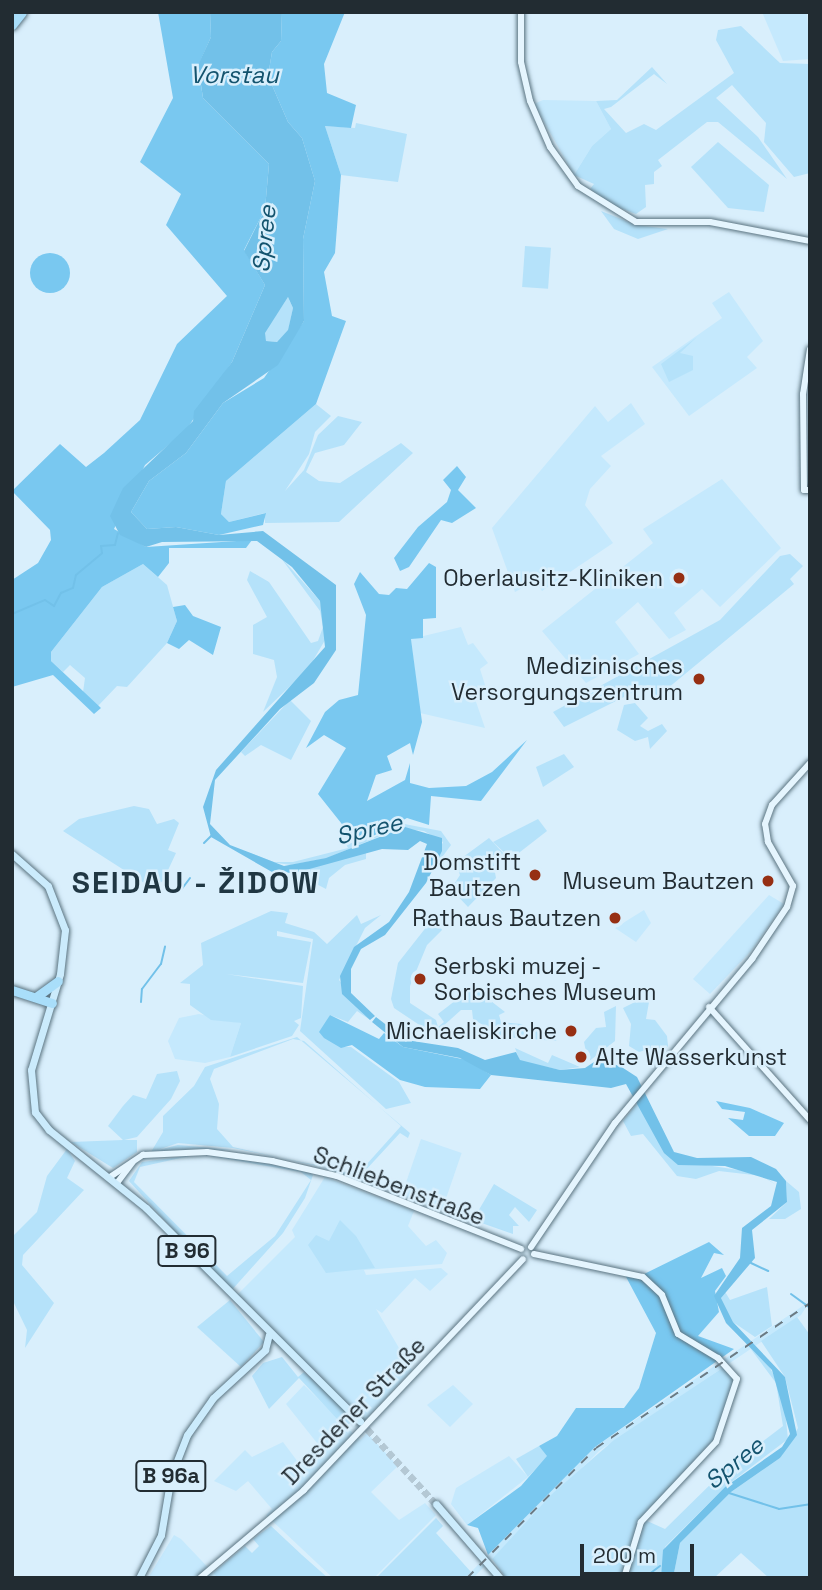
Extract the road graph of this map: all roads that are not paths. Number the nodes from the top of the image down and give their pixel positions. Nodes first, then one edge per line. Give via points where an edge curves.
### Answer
1 (22, 12) edge
2 (521, 12) edge
3 (12, 25) edge
4 (810, 241) edge
5 (810, 349) edge
6 (807, 490) edge
7 (810, 763) edge
8 (12, 854) edge
9 (58, 981) junction
10 (14, 992) edge
11 (36, 997) junction
12 (52, 1003) junction
13 (709, 1007) junction
14 (810, 1120) edge
15 (113, 1180) junction
16 (521, 1249) junction
17 (533, 1250) junction
18 (523, 1259) junction
19 (275, 1340) junction
20 (227, 1385) junction
21 (360, 1421) tunnel mouth
22 (436, 1504) tunnel mouth
23 (139, 1578) edge
24 (200, 1578) edge
25 (500, 1578) edge
26 (624, 1578) edge

1 - 3 highway
2 - 4 main road via 521,62 530,102 550,147 578,186 636,222 710,222
5 - 6 main road via 803,371
7 - 13 main road via 772,805 765,824 767,839 793,889 768,937
8 - 9 main road, B 96 via 42,878 61,912 65,946
9 - 11 highway
9 - 12 main road, B 96
10 - 11 highway
11 - 12 highway
12 - 15 main road, B 96 via 29,1085 33,1108 49,1130
13 - 14 main road
13 - 17 main road via 615,1123
15 - 16 main road, Schliebenstraße via 139,1156 207,1152 321,1172
15 - 19 main road, B 96
16 - 17 main road
16 - 18 main road
17 - 18 main road
17 - 26 main road via 638,1276 657,1288 678,1334 730,1370 738,1388 713,1447 641,1522
18 - 24 main road, Dresdener Straße via 304,1490
19 - 20 main road, B 96a
19 - 20 main road, B 96a
19 - 21 main road, B 96
20 - 23 main road, B 96a via 182,1445 161,1535
22 - 25 main road

